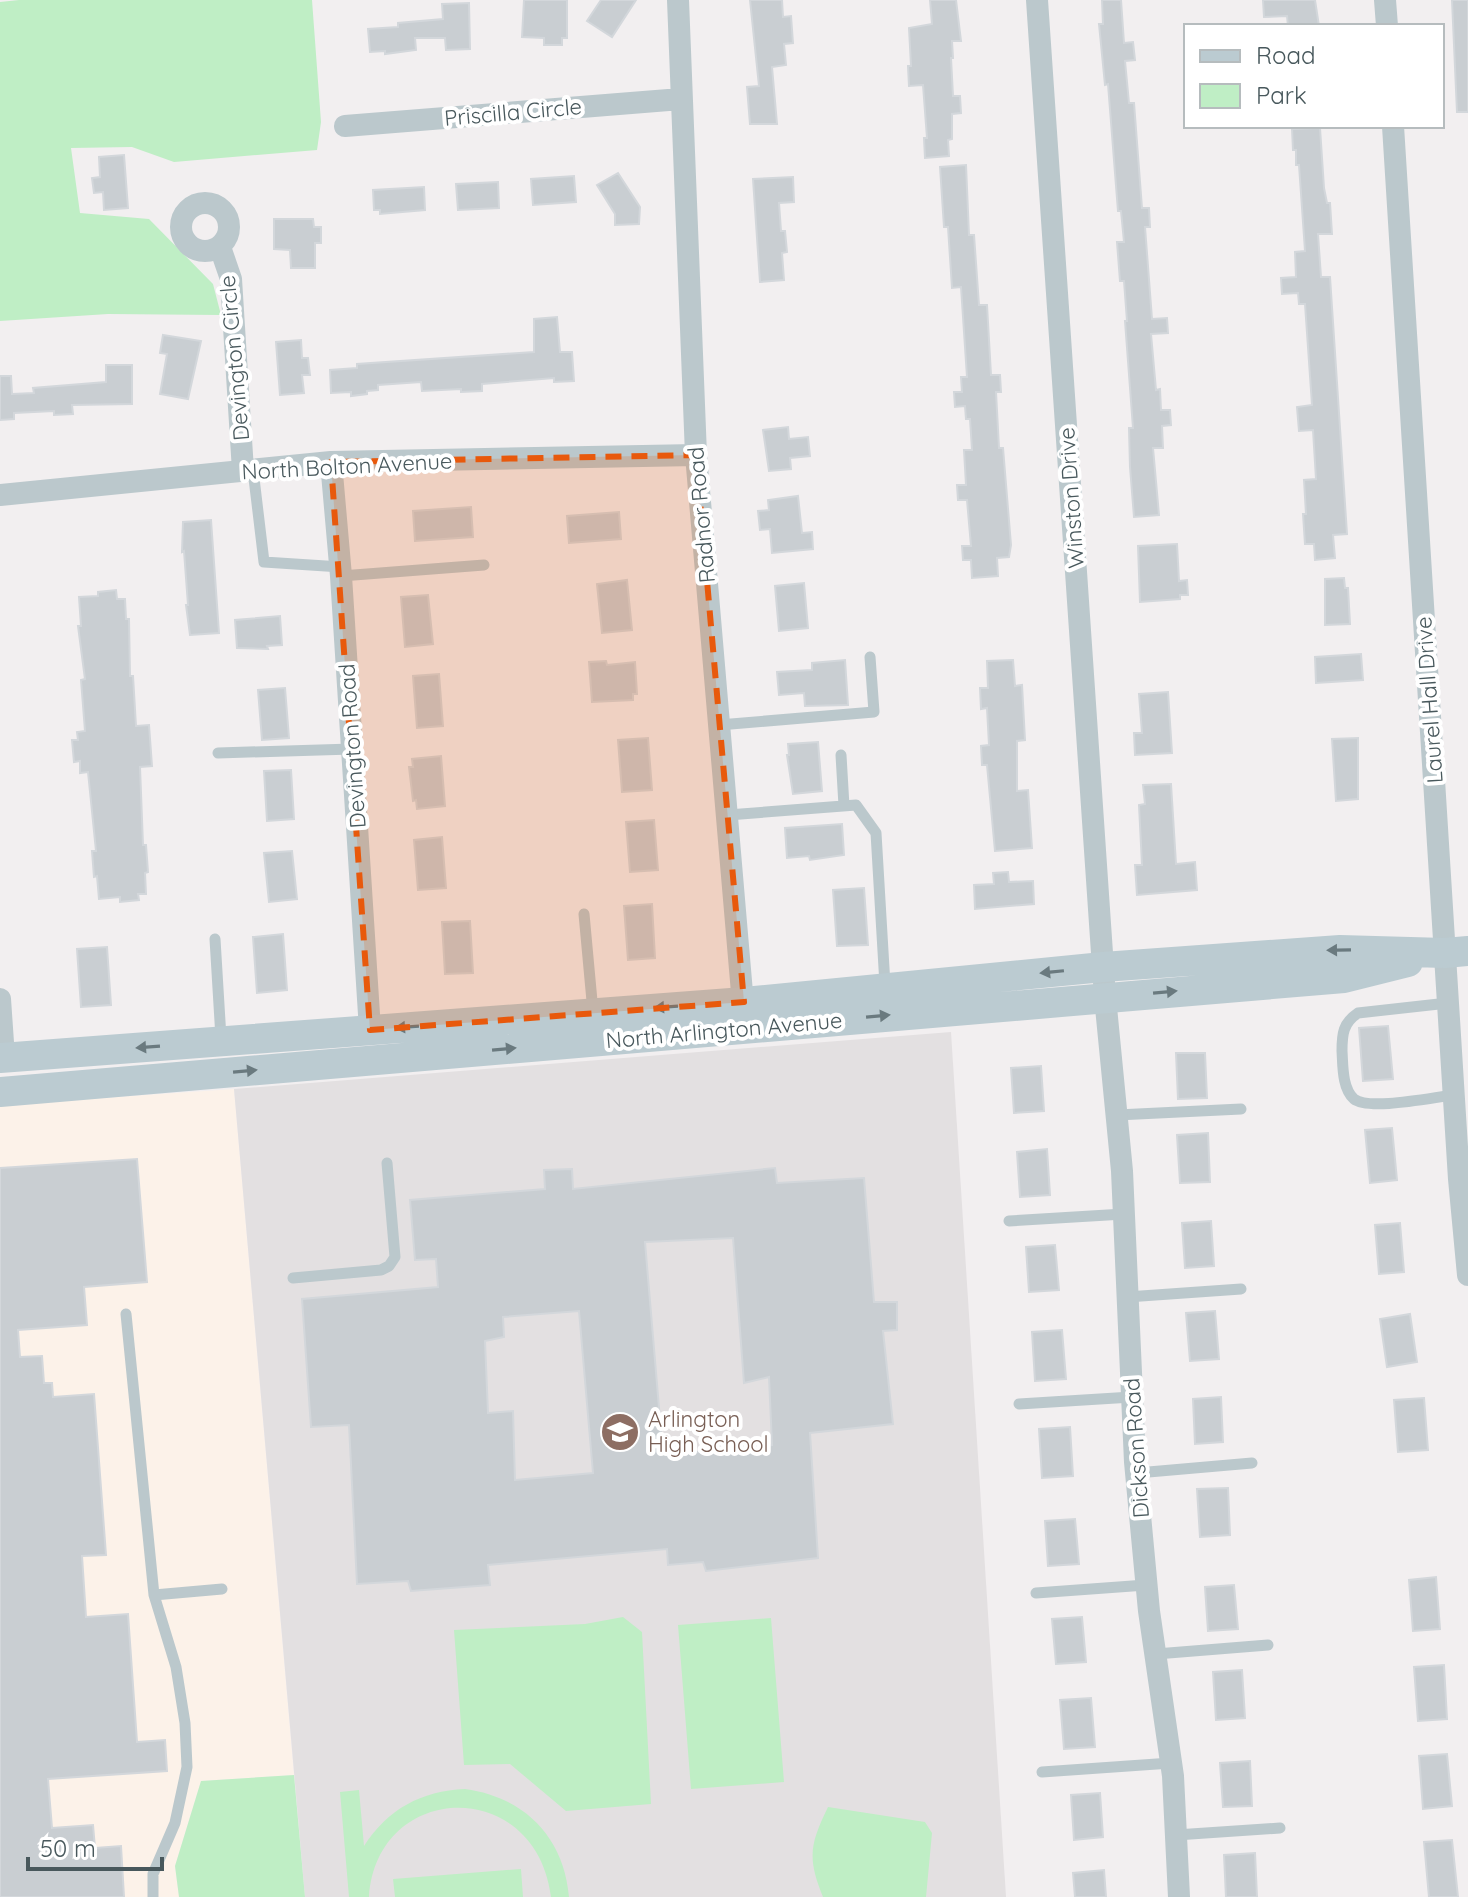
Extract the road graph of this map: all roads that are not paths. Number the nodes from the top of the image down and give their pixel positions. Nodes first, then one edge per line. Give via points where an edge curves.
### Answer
1 (678, 0) edge
2 (1037, 0) edge
3 (1385, 0) edge
4 (1387, 24) edge
5 (681, 99) junction
6 (345, 126) dead end
7 (1393, 128) edge
8 (220, 247) dead end
9 (696, 455) junction
10 (331, 462) junction
11 (248, 470) junction
12 (0, 495) edge
13 (484, 565) dead end
14 (341, 572) junction
15 (870, 657) dead end
16 (719, 725) junction
17 (352, 749) junction
18 (218, 753) dead end
19 (841, 755) dead end
20 (844, 806) junction
21 (728, 815) junction
22 (584, 914) dead end
23 (215, 939) dead end
24 (1456, 952) edge
25 (1103, 967) junction
26 (885, 988) junction
27 (1105, 997) junction
28 (0, 999) edge
29 (1448, 1003) junction
30 (593, 1013) junction
31 (744, 1015) junction
32 (370, 1030) junction
33 (221, 1041) junction
34 (2, 1058) edge
35 (0, 1092) edge
36 (1454, 1095) junction
37 (1241, 1109) dead end
38 (1117, 1115) junction
39 (387, 1163) dead end
40 (1124, 1214) junction
41 (1009, 1221) dead end
42 (1468, 1275) edge
43 (293, 1278) dead end
44 (1241, 1289) dead end
45 (1127, 1297) junction
46 (126, 1314) dead end
47 (1132, 1397) junction
48 (1019, 1404) dead end
49 (1252, 1463) dead end
50 (1137, 1473) junction
51 (1146, 1585) junction
52 (222, 1589) dead end
53 (1036, 1593) dead end
54 (154, 1595) junction
55 (1268, 1645) dead end
56 (1156, 1654) junction
57 (1171, 1763) junction
58 (1042, 1772) dead end
59 (1280, 1828) dead end
60 (1176, 1835) junction
61 (153, 1897) edge
62 (1179, 1897) edge

1 - 5 street, Radnor Road
2 - 25 street, Winston Drive
3 - 4 street
5 - 6 street, Priscilla Circle
5 - 9 street, Radnor Road
7 - 24 street, Laurel Hall Drive
8 - 11 street, Devington Circle via 231,279
9 - 10 street, North Bolton Avenue
9 - 16 street, Radnor Road
10 - 11 street, North Bolton Avenue
10 - 14 street, Devington Road
11 - 12 street, North Bolton Avenue
11 - 14 lane via 264,562
13 - 14 lane
14 - 17 street, Devington Road
15 - 16 lane via 874,712
16 - 21 street, Radnor Road
17 - 18 lane
17 - 32 street, Devington Road
19 - 20 lane
20 - 21 lane
20 - 26 lane via 856,805 876,833
21 - 31 street, Radnor Road
22 - 30 lane
23 - 33 lane
24 -> 25 main road, North Arlington Avenue via 1340,950
27 -> 24 main road, North Arlington Avenue via 1344,978
24 - 29 street, Laurel Hall Drive
25 -> 26 main road, North Arlington Avenue
25 - 27 street, Winston Drive
26 - 31 main road, North Arlington Avenue
31 -> 27 main road, North Arlington Avenue
27 - 38 street, Dickson Road
28 - 34 street
29 - 36 street, Laurel Hall Drive
29 - 36 lane via 1358,1013 1348,1019 1342,1047 1345,1081 1355,1100 1365,1104
31 -> 30 main road, North Arlington Avenue
30 -> 32 main road, North Arlington Avenue
35 -> 31 main road, North Arlington Avenue
32 - 33 main road, North Arlington Avenue
33 -> 34 main road, North Arlington Avenue
36 - 42 street, Laurel Hall Drive
37 - 38 lane
38 - 40 street, Dickson Road
39 - 43 lane via 395,1257 389,1266
40 - 41 lane
40 - 45 street, Dickson Road
44 - 45 lane
45 - 47 street, Dickson Road
46 - 54 lane
47 - 48 lane
47 - 50 street, Dickson Road
49 - 50 lane
50 - 51 street, Dickson Road
51 - 53 lane
51 - 56 street, Dickson Road
52 - 54 lane
54 - 61 lane via 176,1667 187,1767 175,1823 153,1874
55 - 56 lane
56 - 57 street, Dickson Road
57 - 58 lane
57 - 60 street, Dickson Road
59 - 60 lane
60 - 62 street, Dickson Road

